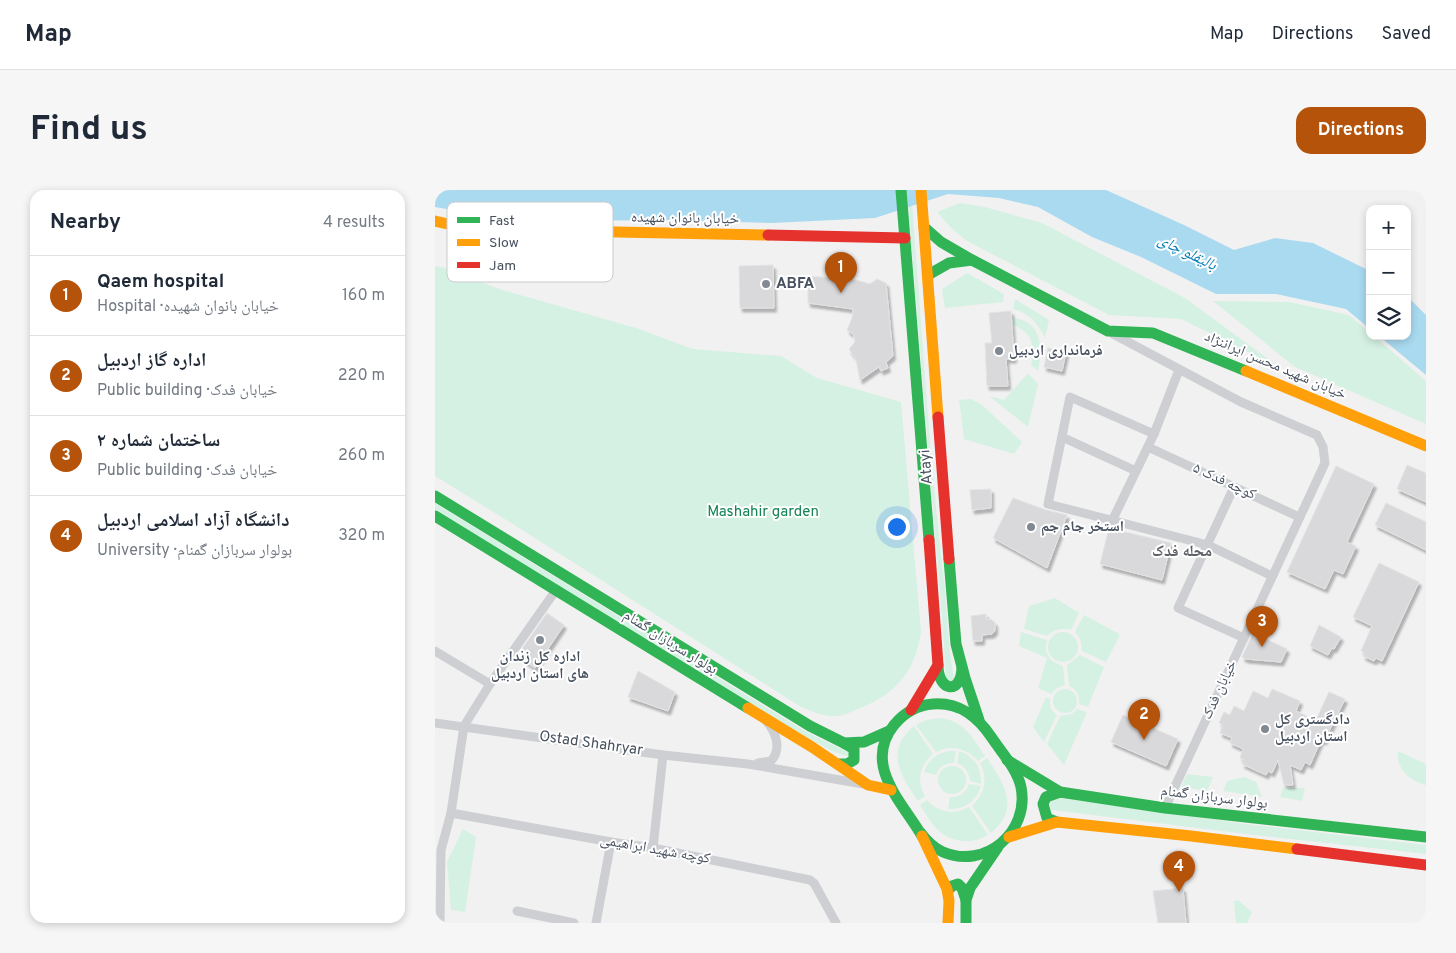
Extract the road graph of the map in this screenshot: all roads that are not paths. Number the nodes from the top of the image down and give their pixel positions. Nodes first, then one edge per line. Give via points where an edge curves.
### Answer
1 (901, 190) edge
2 (921, 190) edge
3 (925, 227) junction
4 (613, 232) edge
5 (905, 238) junction
6 (972, 260) junction
7 (928, 275) junction
8 (1108, 331) junction
9 (1179, 370) junction
10 (1154, 434) junction
11 (1062, 437) junction
12 (1426, 446) edge
13 (1148, 447) junction
14 (1325, 463) joint
15 (1136, 471) junction
16 (1234, 487) junction
17 (435, 496) edge
18 (435, 516) edge
19 (1299, 517) junction
20 (1112, 521) junction
21 (1208, 545) junction
22 (1272, 576) junction
23 (556, 590) junction
24 (1243, 638) junction
25 (435, 651) edge
26 (938, 665) junction
27 (962, 667) junction
28 (490, 684) junction
29 (911, 710) junction
30 (761, 716) junction
31 (979, 720) junction
32 (435, 723) edge
33 (464, 726) junction
34 (889, 731) junction
35 (844, 743) junction
36 (663, 755) junction
37 (1007, 760) junction
38 (748, 764) junction
39 (838, 764) junction
40 (868, 785) junction
41 (891, 790) junction
42 (1060, 792) junction
43 (1165, 808) junction
44 (451, 813) junction
45 (1057, 822) junction
46 (920, 832) junction
47 (1009, 837) junction
48 (1426, 837) edge
49 (611, 842) junction
50 (998, 847) junction
51 (653, 848) junction
52 (438, 850) edge
53 (1426, 865) edge
54 (948, 890) junction
55 (966, 900) junction
56 (517, 911) dead end
57 (440, 923) edge
58 (574, 923) edge
59 (595, 923) edge
60 (836, 923) edge
61 (948, 923) edge
62 (966, 923) edge

1 - 5 main road, Atayi
2 - 3 main road, Atayi
3 - 6 main road, خیابان شهید محسن ایراننژاد via 941,242
3 - 7 main road, Atayi
4 - 5 main road, خیابان بانوان شهیده
5 - 26 main road, Atayi
6 - 7 main road via 940,266
6 - 8 main road, خیابان شهید محسن ایراننژاد
7 - 27 main road, Atayi via 956,644
8 - 9 street, خیابان شهید محسن ایراننژاد
8 - 12 main road, خیابان شهید محسن ایراننژاد via 1165,336
9 - 10 street
9 - 14 street, خیابان شهید محسن ایراننژاد via 1241,402 1317,435
10 - 11 street via 1070,397
10 - 13 street
11 - 15 street
11 - 20 street via 1048,504
13 - 15 street
13 - 16 street, کوچه فدک ۵
14 - 19 street, خیابان فدک
15 - 20 street
16 - 19 street, کوچه فدک ۵
16 - 21 street
17 - 35 main road, بولوار سربازان گمنام via 811,726
18 - 23 main road, بولوار سربازان گمنام
19 - 22 street, خیابان فدک
20 - 21 street
21 - 22 street
21 - 24 street via 1178,608
22 - 24 street, خیابان فدک
23 - 28 street
23 - 30 main road, بولوار سربازان گمنام
24 - 43 street, خیابان فدک
25 - 28 street
26 - 27 main road via 941,682 946,686 957,684
26 - 29 main road
27 - 31 main road, Atayi
28 - 33 street
29 - 31 main road via 931,703 952,704
29 - 34 main road
30 - 38 street via 773,732 776,754 771,761
30 - 39 main road, بولوار سربازان گمنام
31 - 37 main road
32 - 33 street, Ostad Shahryar
33 - 36 street, Ostad Shahryar
33 - 44 street
34 - 35 main road via 864,742
34 - 41 main road via 882,761
35 - 39 main road via 854,749 854,760
36 - 38 street, Ostad Shahryar
36 - 51 street
37 - 42 main road, بولوار سربازان گمنام
37 - 47 main road via 1018,778 1023,799 1019,819
38 - 40 street
39 - 40 main road, بولوار سربازان گمنام
40 - 41 main road, بولوار سربازان گمنام
41 - 46 main road
42 - 43 main road, بولوار سربازان گمنام
42 - 45 main road via 1047,796 1042,805 1047,818
43 - 48 main road, بولوار سربازان گمنام
44 - 49 street, کوچه شهید ابراهیمی
44 - 52 street
45 - 47 main road
45 - 53 main road
46 - 50 main road via 934,847 953,855 974,856
46 - 54 main road
47 - 50 main road
49 - 51 street, کوچه شهید ابراهیمی
49 - 59 street
50 - 55 main road via 970,888
51 - 60 street, کوچه شهید ابراهیمی via 810,880
52 - 57 street
54 - 55 main road via 953,884 961,886
54 - 61 main road
55 - 62 main road
56 - 58 street

